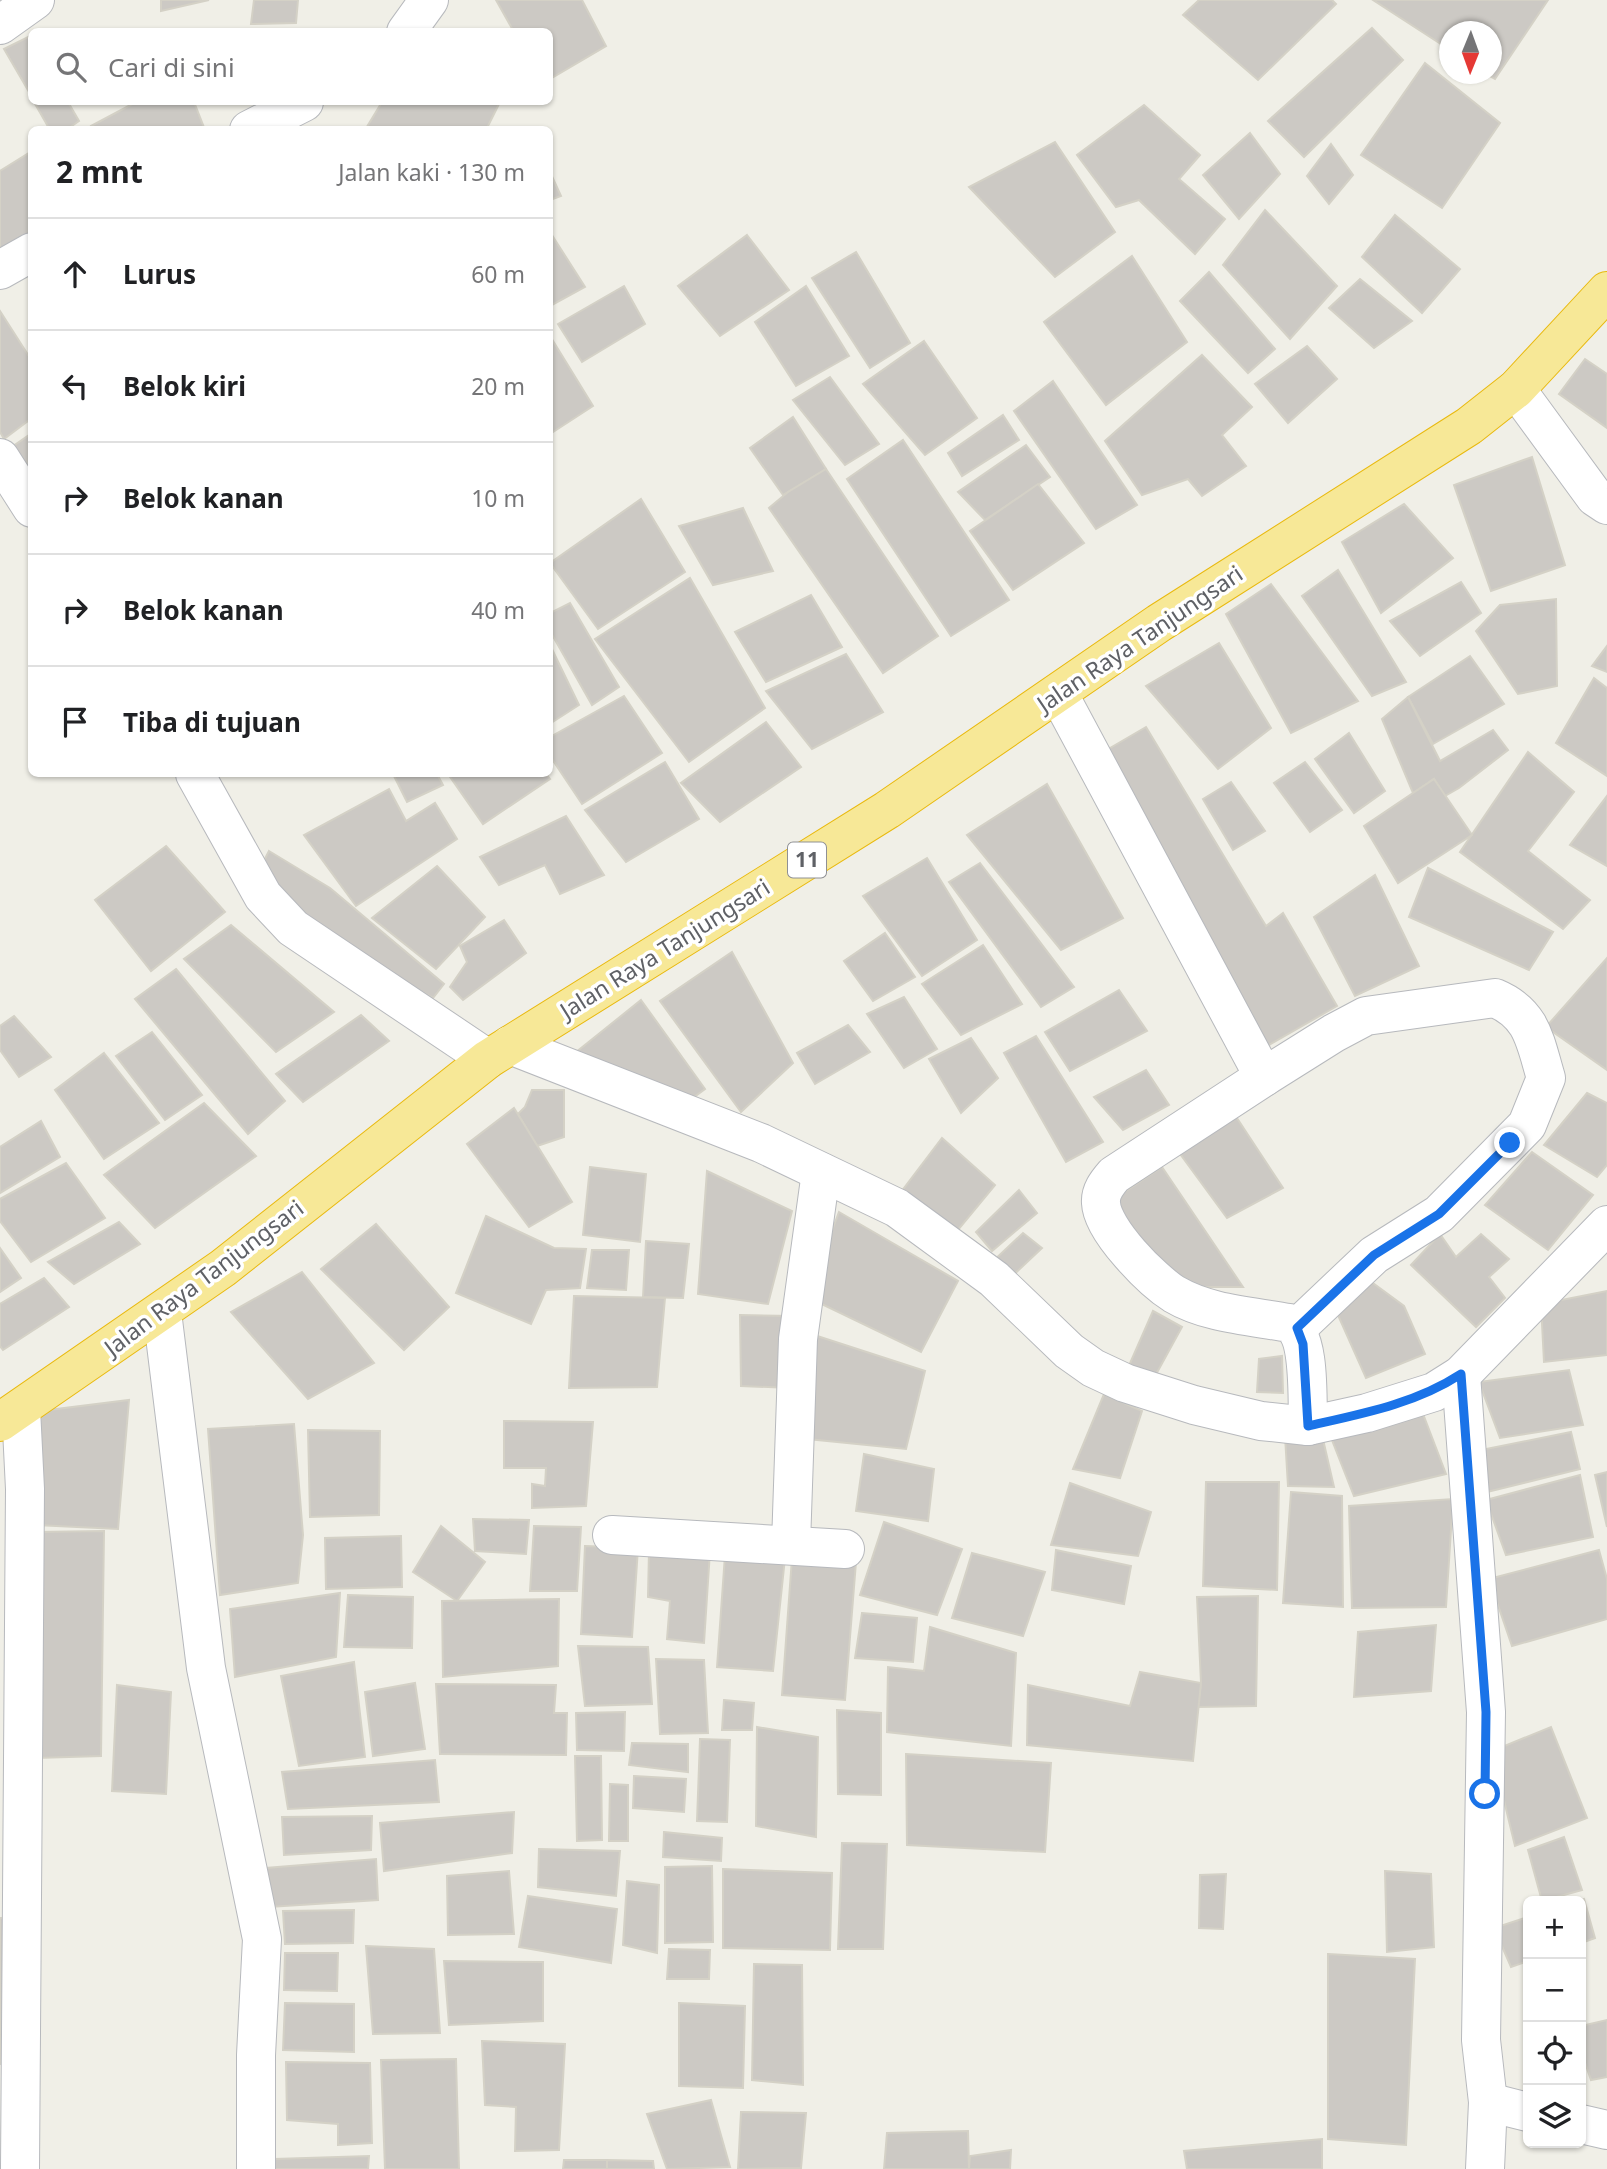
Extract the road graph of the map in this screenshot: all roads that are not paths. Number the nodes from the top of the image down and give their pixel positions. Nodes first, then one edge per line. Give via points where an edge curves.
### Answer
1 (35, 0) edge
2 (429, 0) edge
3 (0, 25) edge
4 (409, 28) edge
5 (298, 105) edge
6 (257, 126) edge
7 (28, 254) edge
8 (0, 270) edge
9 (1607, 291) edge
10 (1516, 389) junction
11 (0, 458) edge
12 (28, 502) edge
13 (1607, 505) edge
14 (1058, 694) junction
15 (197, 777) edge
16 (499, 1052) junction
17 (1264, 1077) junction
18 (821, 1172) junction
19 (1607, 1225) edge
20 (162, 1312) junction
21 (1297, 1328) junction
22 (1461, 1374) junction
23 (11, 1416) edge
24 (1308, 1426) junction
25 (612, 1535) dead end
26 (791, 1544) junction
27 (845, 1549) dead end
28 (12, 1800) edge
29 (1488, 2102) junction
30 (1523, 2111) edge
31 (1586, 2125) edge
32 (1607, 2130) edge
33 (20, 2169) edge
34 (256, 2169) edge
35 (1485, 2169) edge

1 - 3 street
2 - 4 street
5 - 6 street
7 - 8 street
9 - 10 highway, Jalan Raya Tanjungsari / 11
10 - 13 street via 1595,497
10 - 14 highway, Jalan Raya Tanjungsari / 11 via 1469,426 1159,623
11 - 12 street
14 - 16 highway, Jalan Raya Tanjungsari / 11 via 887,810
14 - 17 street
15 - 16 street via 263,896 293,928
16 - 18 street via 761,1143
16 - 20 highway, Jalan Raya Tanjungsari / 11
17 - 21 street via 1114,1175 1100,1200 1102,1214 1126,1250 1174,1293 1215,1310 1289,1322
17 - 21 street via 1366,1016 1495,998 1515,1006 1530,1029 1546,1078 1527,1125 1439,1214 1374,1255
18 - 24 street via 897,1208 994,1279 1093,1368 1194,1405 1261,1421
18 - 26 street via 798,1339
19 - 22 street
20 - 23 highway, Jalan Raya Tanjungsari / 11
20 - 34 street via 206,1668 262,1939
21 - 24 street via 1303,1344
22 - 24 street via 1434,1392
22 - 29 street via 1486,1712 1482,2040
23 - 28 street via 25,1489
25 - 26 street
26 - 27 street
28 - 33 street
29 - 30 street
29 - 35 street
31 - 32 street

